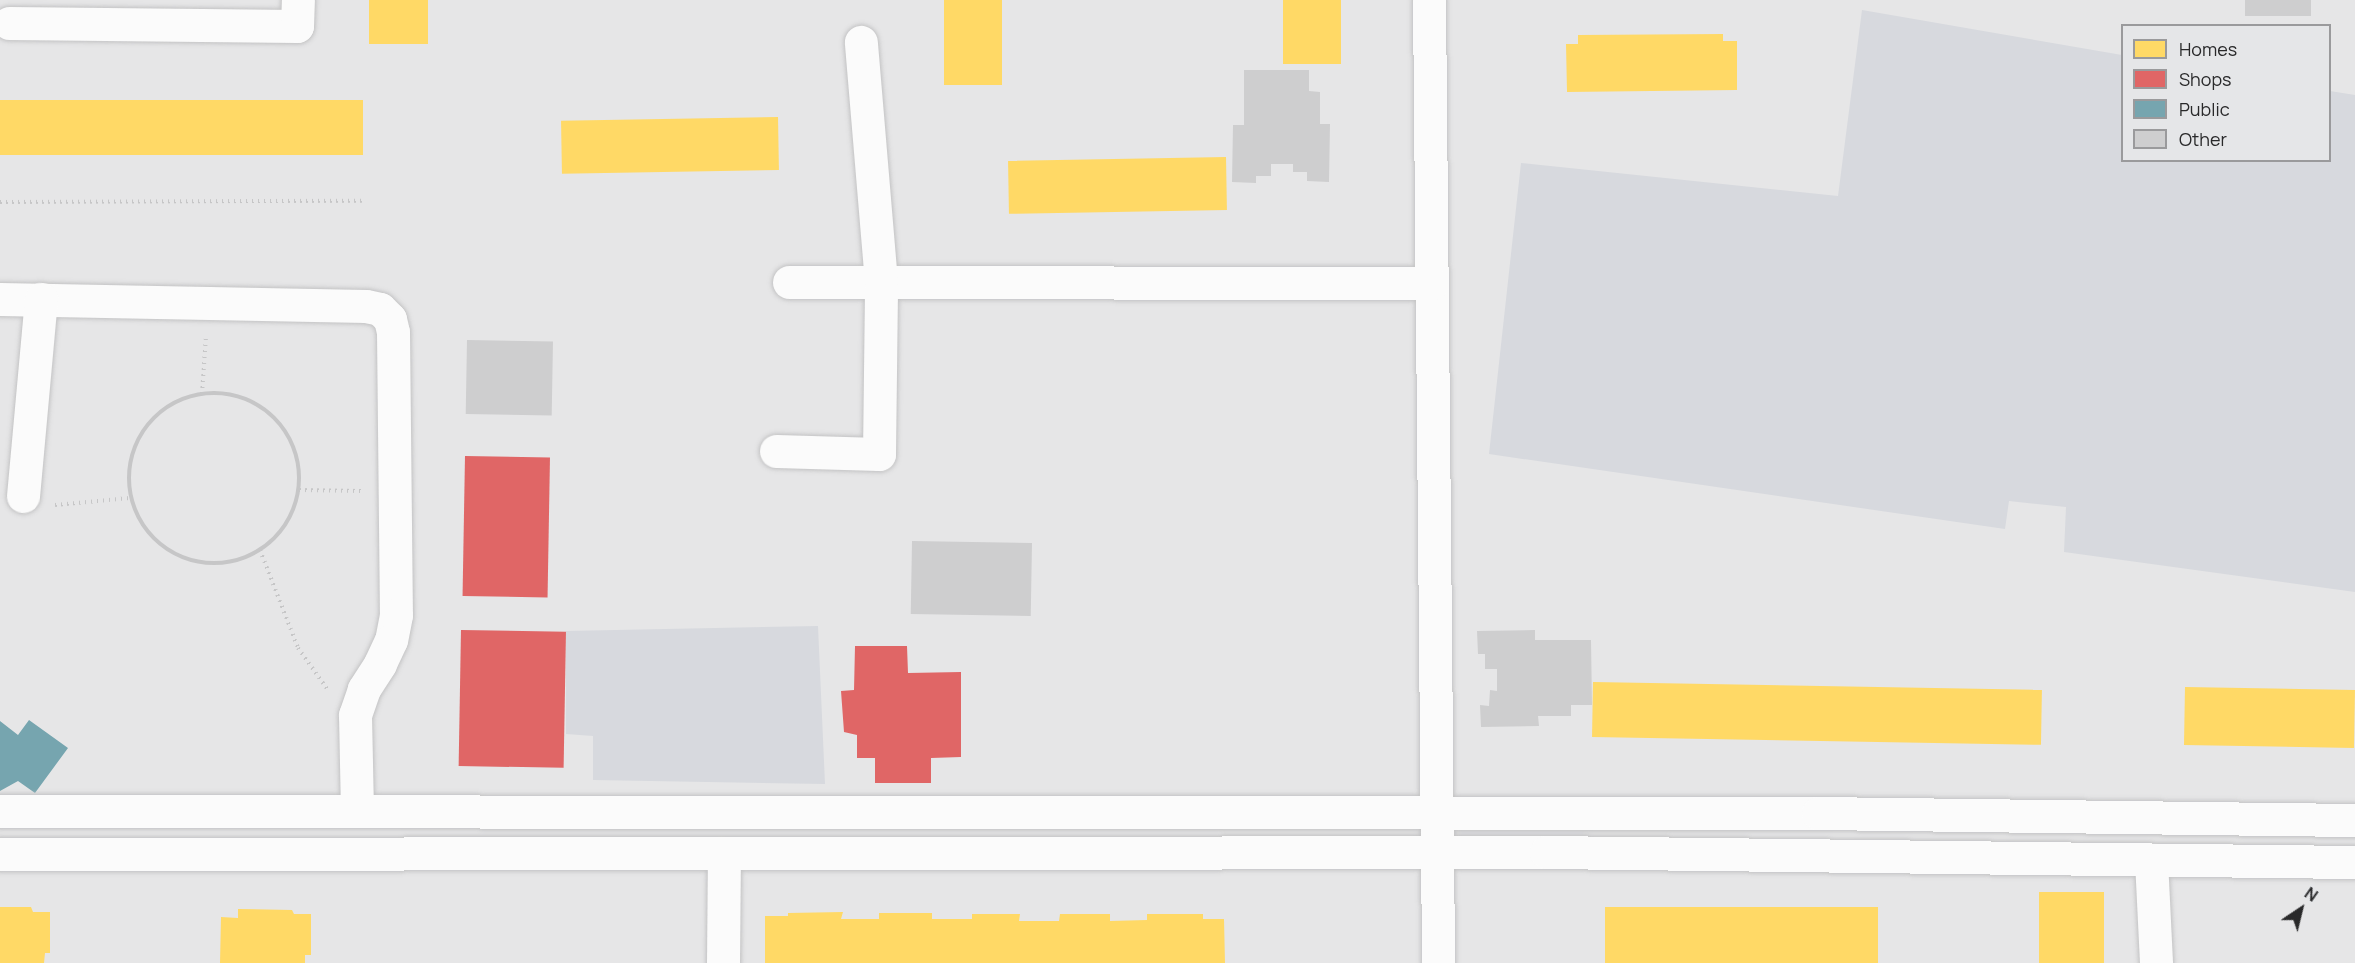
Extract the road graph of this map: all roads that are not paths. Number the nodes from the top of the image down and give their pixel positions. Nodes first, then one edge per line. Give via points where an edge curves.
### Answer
1 (298, 0) edge
2 (1429, 0) edge
3 (9, 23) dead end
4 (861, 42) dead end
5 (789, 282) dead end
6 (881, 282) junction
7 (1432, 284) junction
8 (0, 299) edge
9 (42, 299) junction
10 (776, 451) dead end
11 (11, 488) edge
12 (357, 810) junction
13 (0, 811) edge
14 (1438, 813) junction
15 (2355, 820) edge
16 (1438, 852) junction
17 (724, 853) junction
18 (0, 854) edge
19 (2151, 860) junction
20 (2355, 862) edge
21 (723, 963) edge
22 (1438, 963) edge
23 (2156, 963) edge

1 - 3 main road via 297,26
2 - 7 main road
4 - 6 main road
5 - 6 main road
6 - 7 main road
6 - 10 main road via 879,454
7 - 14 main road
8 - 9 main road
9 - 11 main road
9 - 12 main road via 366,306 380,309 390,319 396,615 391,640 364,689 355,715
12 - 13 main road
12 - 14 main road
14 - 15 main road
14 - 16 main road
16 - 17 main road
16 - 19 main road
16 - 22 main road
17 - 18 main road
17 - 21 main road
19 - 20 main road
19 - 23 main road

